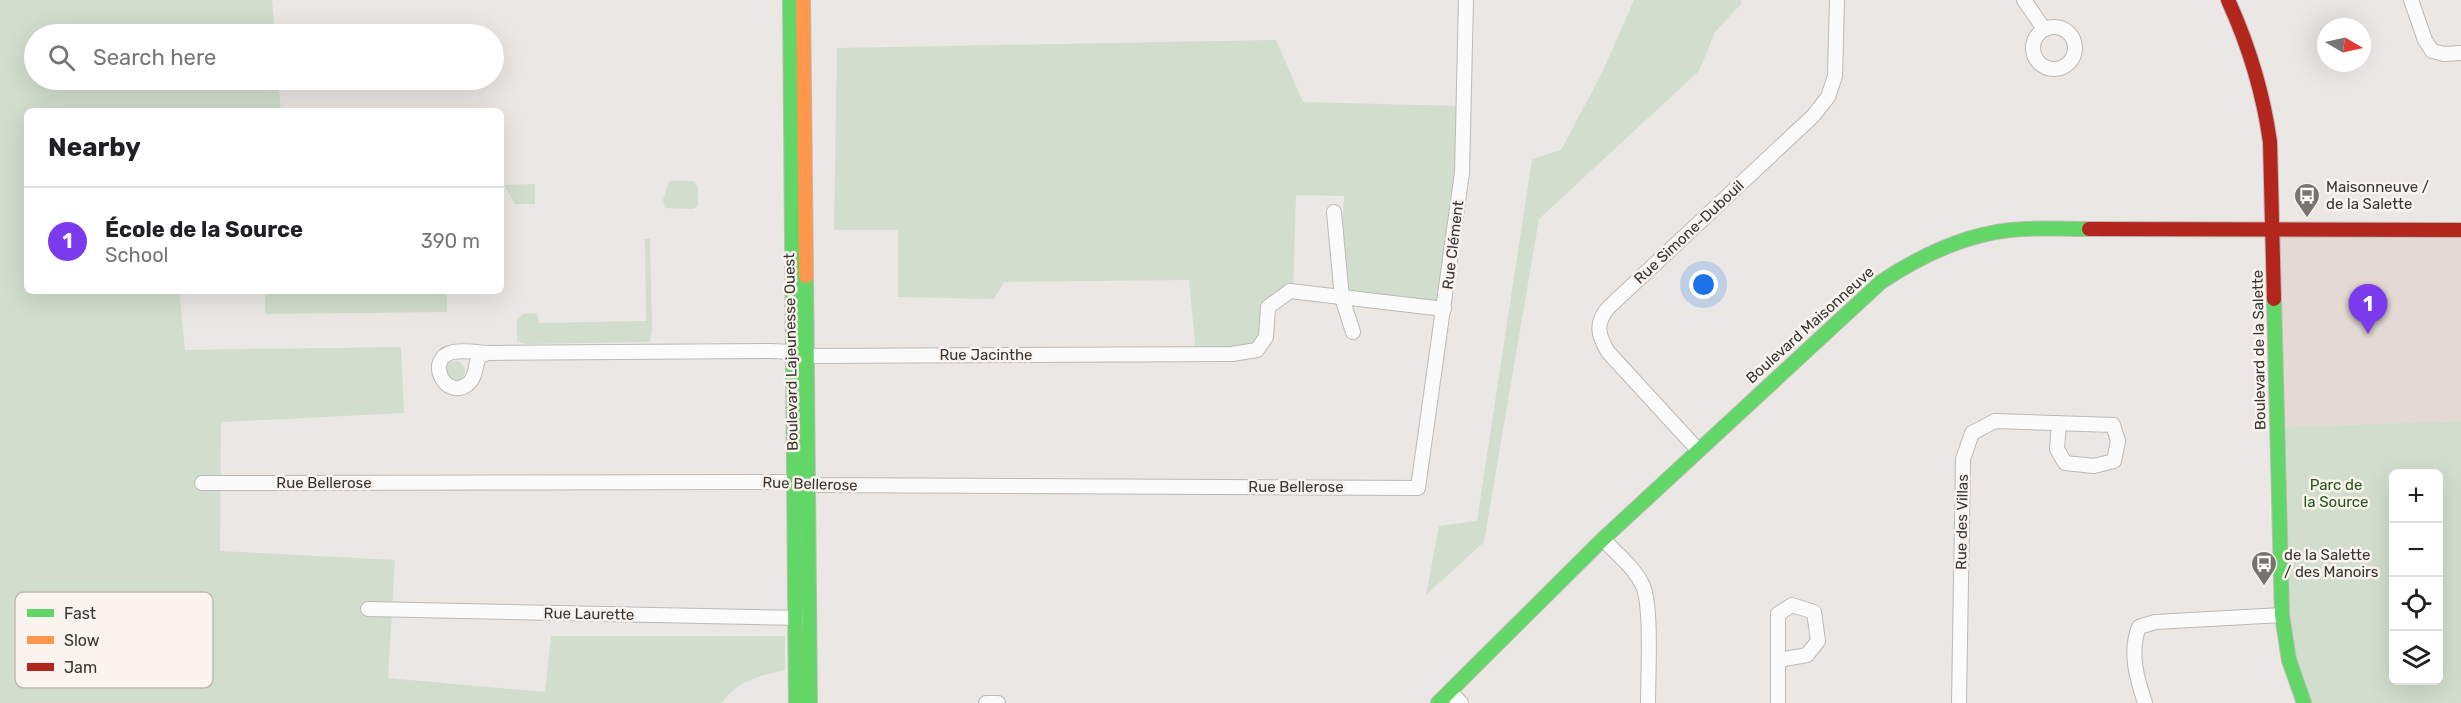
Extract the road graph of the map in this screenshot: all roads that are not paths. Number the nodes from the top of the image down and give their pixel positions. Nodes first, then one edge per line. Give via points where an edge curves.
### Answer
1 (790, 0) edge
2 (803, 0) edge
3 (1466, 0) edge
4 (1837, 0) edge
5 (2024, 0) edge
6 (2228, 0) edge
7 (2411, 0) edge
8 (2044, 29) dead end
9 (2461, 53) edge
10 (1335, 212) dead end
11 (2461, 230) edge
12 (2273, 231) junction
13 (1342, 297) junction
14 (1444, 309) junction
15 (1353, 332) dead end
16 (792, 352) junction
17 (487, 353) dead end
18 (808, 356) junction
19 (2059, 423) junction
20 (1698, 450) junction
21 (794, 482) junction
22 (202, 483) dead end
23 (809, 485) junction
24 (1418, 488) joint
25 (1603, 539) junction
26 (368, 609) dead end
27 (2282, 615) junction
28 (803, 618) junction
29 (1778, 660) dead end
30 (1450, 692) junction
31 (796, 703) edge
32 (810, 703) edge
33 (986, 703) edge
34 (998, 703) edge
35 (1438, 703) edge
36 (1461, 703) edge
37 (1648, 703) edge
38 (1778, 703) edge
39 (1959, 703) edge
40 (2145, 703) edge
41 (2304, 703) edge

1 - 16 street, Boulevard Lajeunesse Ouest
2 - 18 street, Boulevard Lajeunesse Ouest
3 - 14 street, Rue Clément via 1462,172
4 - 20 street, Rue Simone-Dubouil via 1835,76 1828,97 1813,116 1608,308 1600,321 1599,335 1608,352
5 - 8 street
6 - 12 street, Boulevard de la Salette via 2250,52 2265,106 2271,152
7 - 9 street via 2432,51
10 - 13 street
11 - 12 street, Boulevard Maisonneuve
12 - 20 street, Boulevard Maisonneuve via 2022,229 1949,245 1875,286
12 - 27 street, Boulevard de la Salette
13 - 14 street, Rue Jacinthe
13 - 15 street
13 - 18 street, Rue Jacinthe via 1290,291 1268,307 1266,337 1257,350 1232,354
14 - 24 street, Rue Clément
16 - 17 street, Rue Jacinthe
16 - 18 street, Rue Jacinthe
16 - 21 street, Boulevard Lajeunesse Ouest
18 - 23 street, Boulevard Lajeunesse Ouest
19 - 19 street, Rue des Villas via 2113,426 2118,441 2114,460 2094,466 2065,463 2057,449
19 - 39 street, Rue des Villas via 1995,421 1972,433 1964,459
20 - 25 street, Boulevard Maisonneuve
21 - 22 street, Rue Bellerose
21 - 23 street, Rue Bellerose
21 - 28 street, Boulevard Lajeunesse Ouest
23 - 24 street, Rue Bellerose
23 - 28 street, Boulevard Lajeunesse Ouest
25 - 30 street, Boulevard Maisonneuve
25 - 37 street via 1644,589
26 - 28 street, Rue Laurette
27 - 40 street via 2155,622 2139,627 2135,638 2135,674
27 - 41 street, Boulevard de la Salette via 2293,672
28 - 31 street, Boulevard Lajeunesse Ouest
28 - 32 street, Boulevard Lajeunesse Ouest
29 - 38 street
30 - 35 street, Boulevard Maisonneuve
30 - 36 street
33 - 34 street

